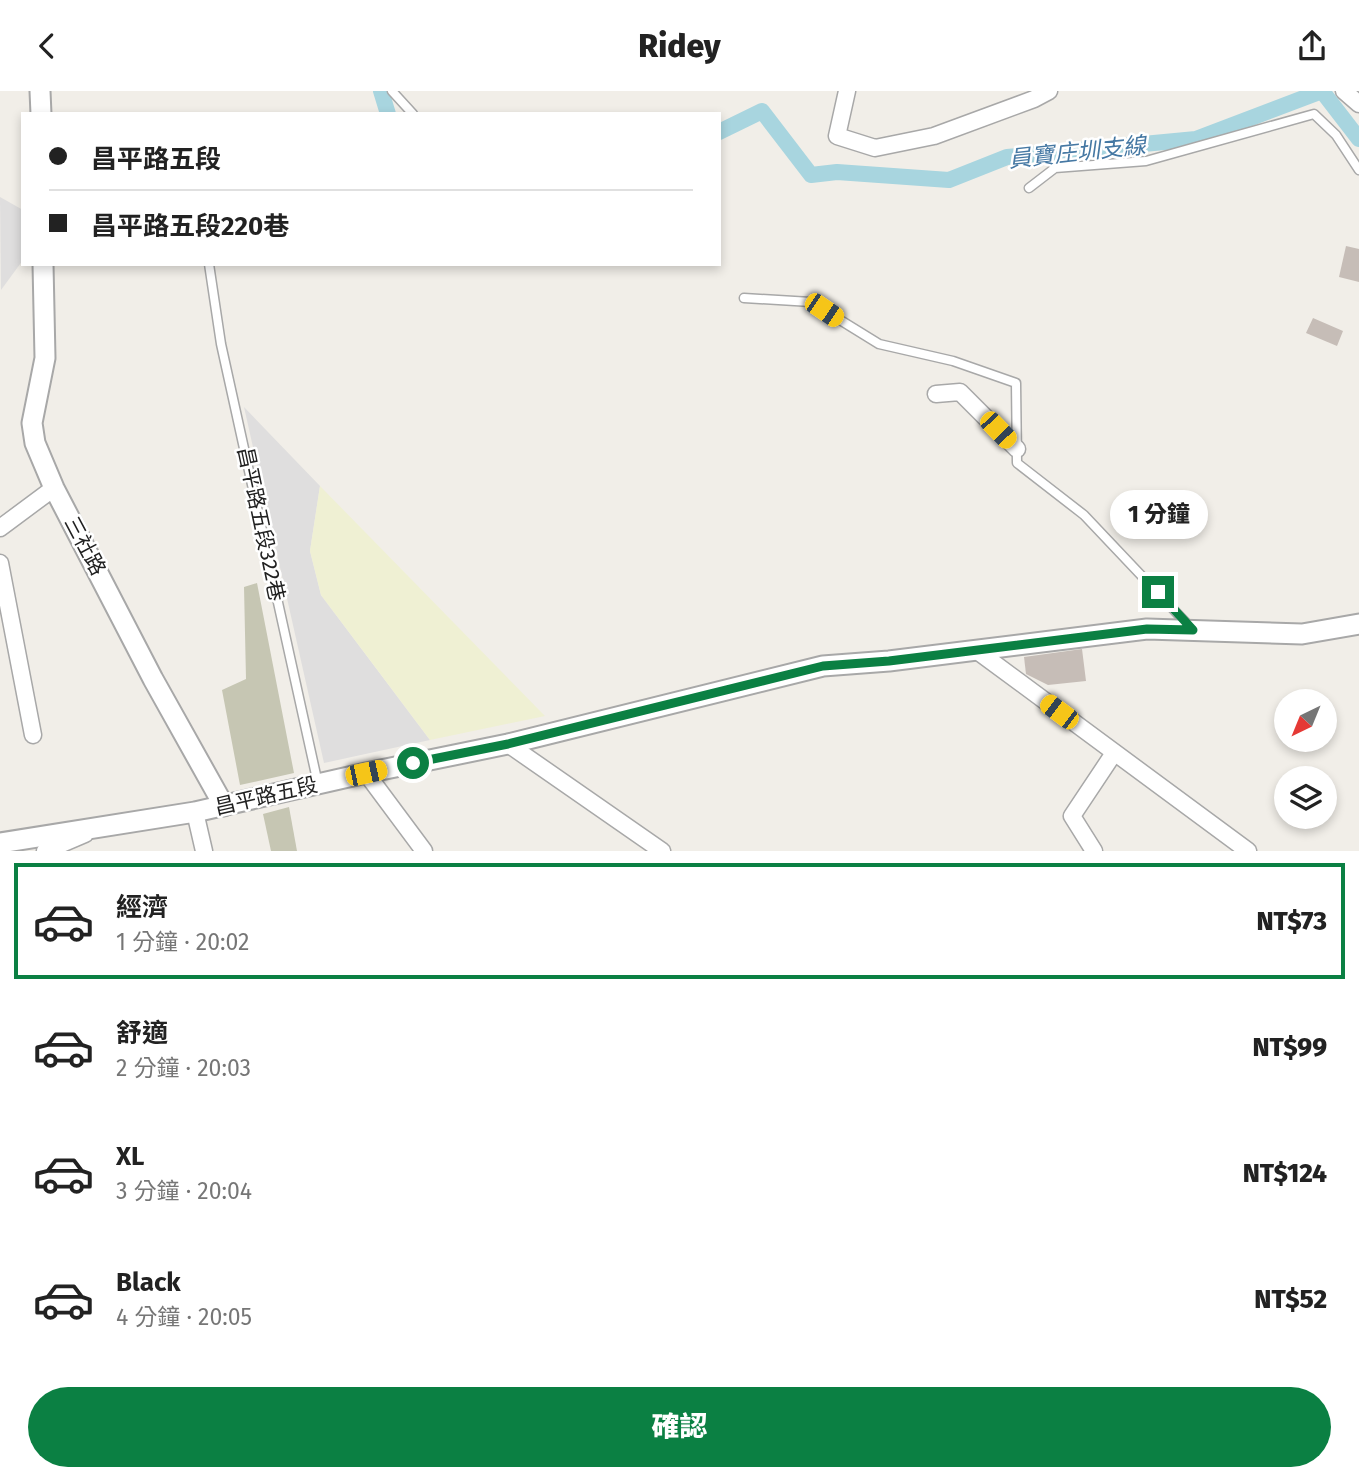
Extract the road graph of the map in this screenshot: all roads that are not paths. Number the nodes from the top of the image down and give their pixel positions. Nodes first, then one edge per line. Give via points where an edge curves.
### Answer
1 (40, 91) edge
2 (392, 91) edge
3 (847, 91) edge
4 (1049, 91) edge
5 (1344, 91) edge
6 (1359, 104) edge
7 (41, 112) edge
8 (411, 112) edge
9 (1359, 170) edge
10 (1029, 188) dead end
11 (43, 266) edge
12 (209, 266) edge
13 (744, 298) dead end
14 (936, 394) dead end
15 (1017, 449) junction
16 (54, 488) junction
17 (0, 528) edge
18 (0, 563) edge
19 (1359, 624) edge
20 (1193, 630) junction
21 (976, 650) junction
22 (33, 734) dead end
23 (508, 744) junction
24 (1114, 753) junction
25 (366, 773) junction
26 (318, 784) junction
27 (224, 806) junction
28 (195, 812) junction
29 (100, 828) junction
30 (0, 843) edge
31 (45, 851) edge
32 (204, 851) edge
33 (424, 851) edge
34 (662, 851) edge
35 (1094, 851) edge
36 (1248, 851) edge

1 - 7 street
2 - 8 lane
3 - 4 street via 837,136 875,148 934,136
5 - 6 street
9 - 10 lane via 1336,135 1314,114 1146,161 1055,168
11 - 16 street, 三社路 via 44,358 32,422 35,443
12 - 26 lane, 昌平路五段322巷 via 221,344
13 - 15 lane via 811,302 879,344 953,361 1016,383
14 - 15 street via 960,392
15 - 20 lane via 1017,463 1084,515
16 - 17 street
16 - 27 street, 三社路
18 - 22 street
19 - 20 street, 昌平路五段 via 1302,634
20 - 21 street, 昌平路五段 via 1147,629
21 - 23 street, 昌平路五段 via 823,666
21 - 24 street
23 - 25 street, 昌平路五段
23 - 34 street
24 - 35 street via 1072,816
24 - 36 street
25 - 26 street, 昌平路五段
25 - 33 street
26 - 27 street, 昌平路五段
27 - 28 street, 昌平路五段
28 - 29 street, 昌平路五段
28 - 32 street
29 - 30 street, 昌平路五段
29 - 31 street

